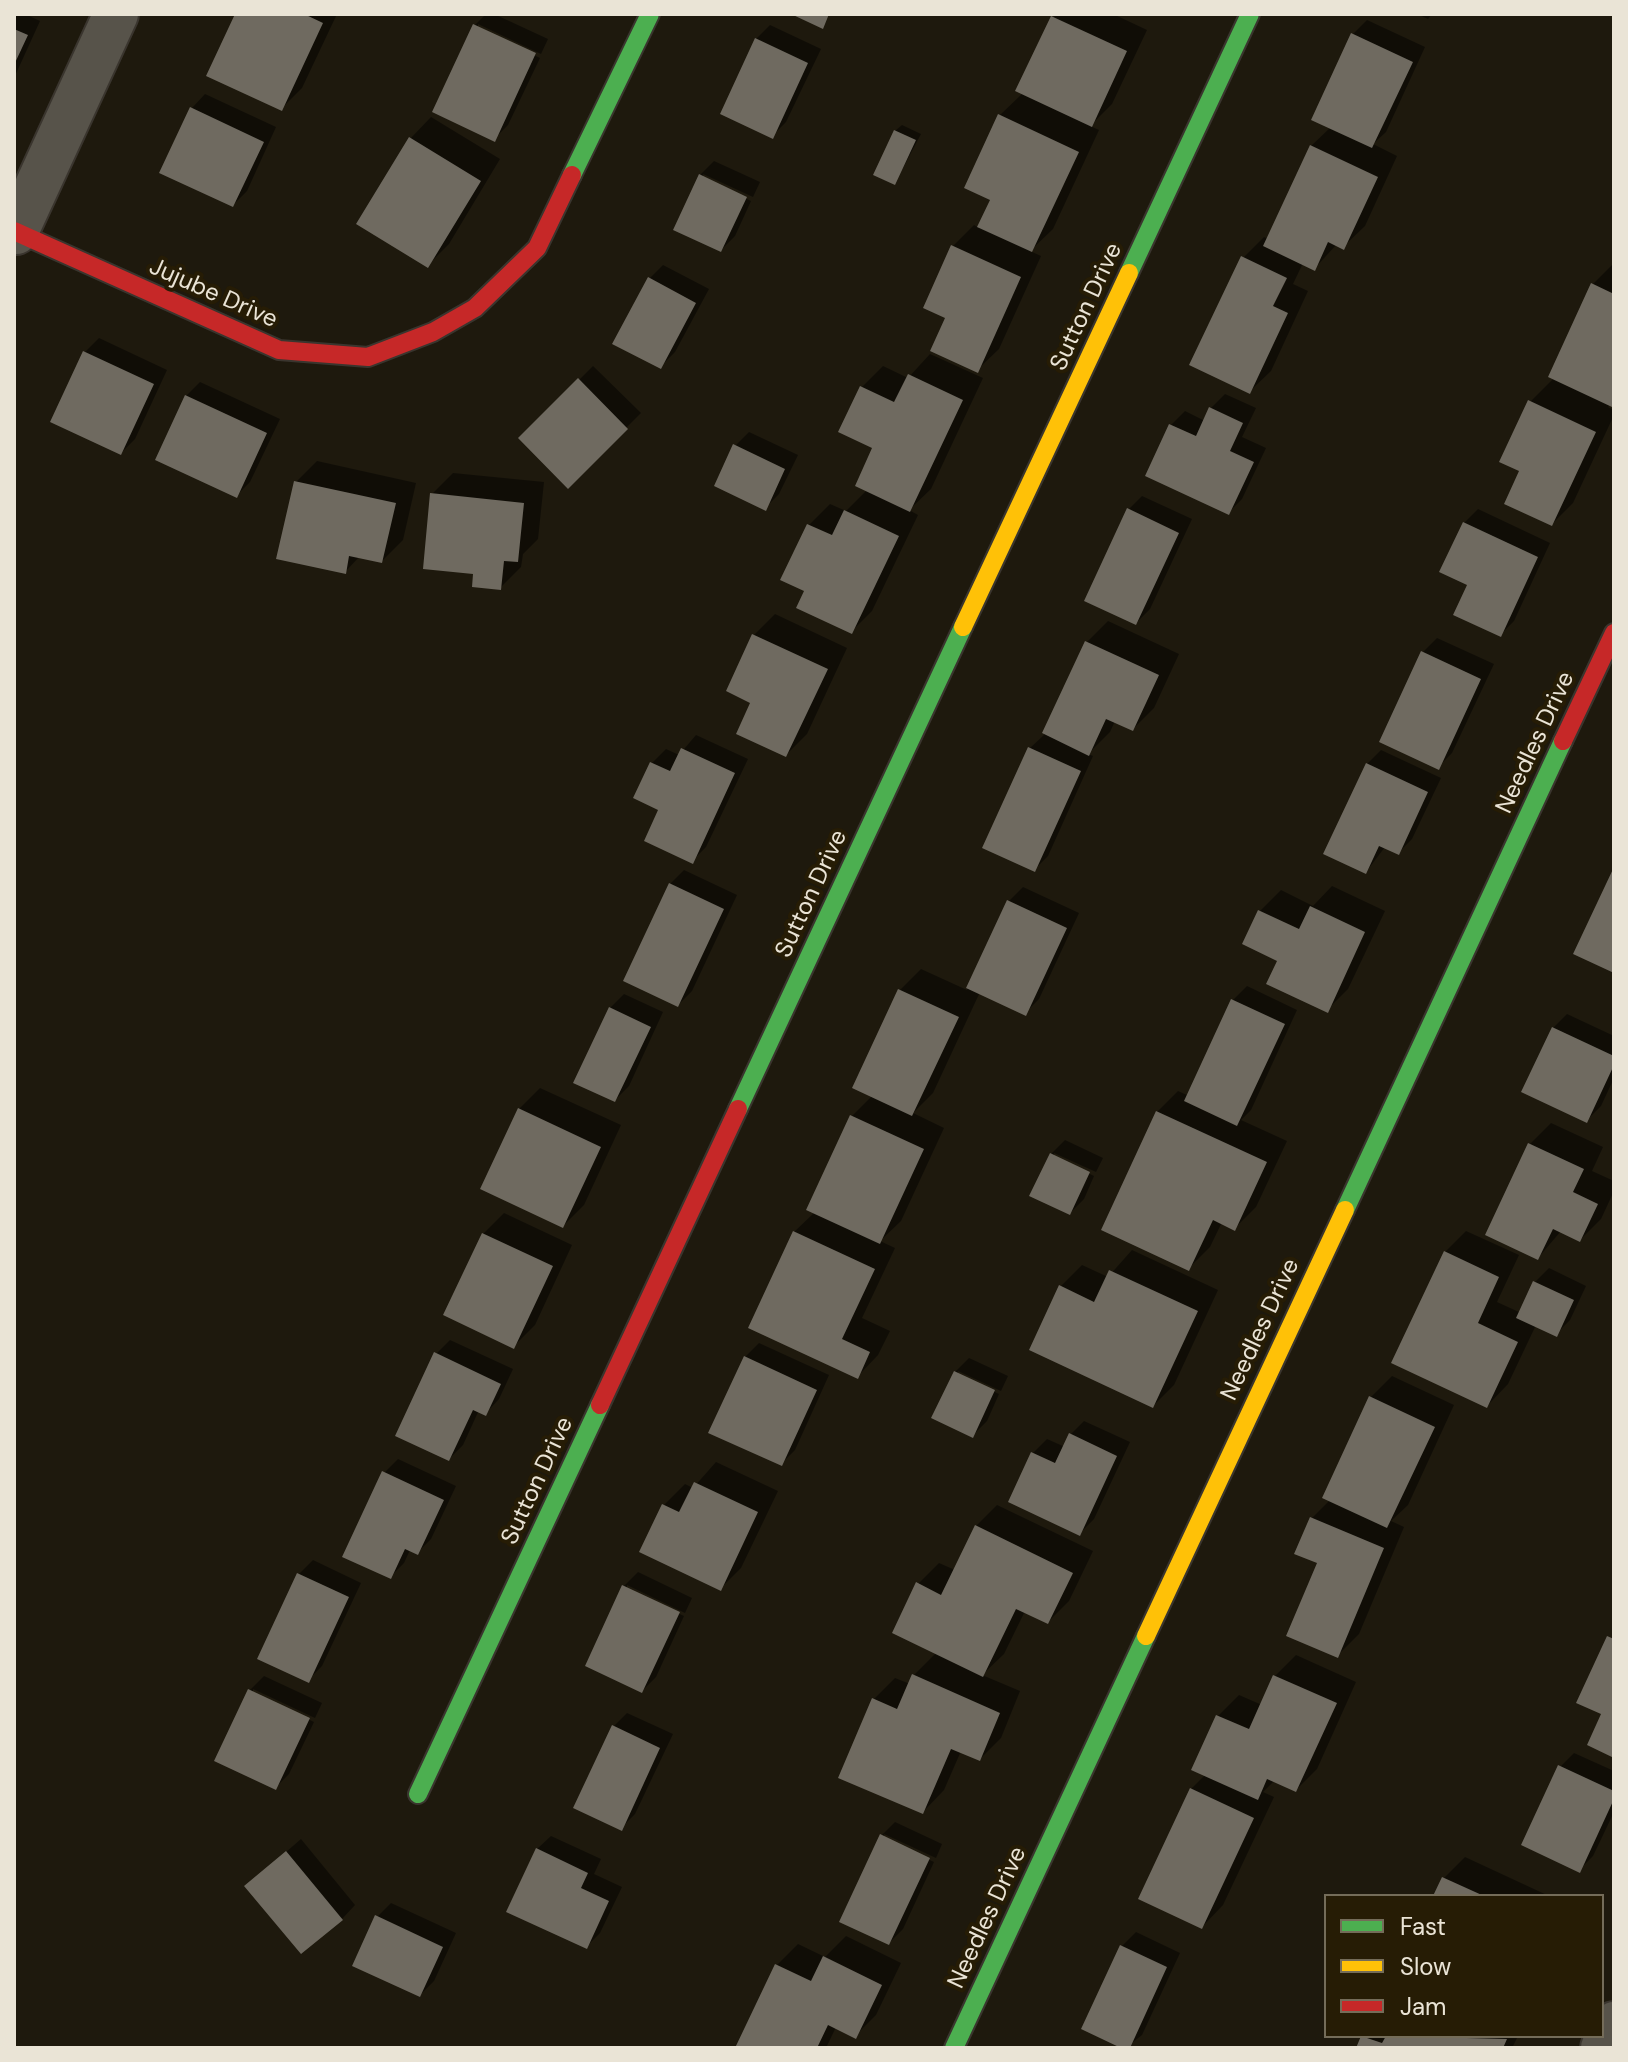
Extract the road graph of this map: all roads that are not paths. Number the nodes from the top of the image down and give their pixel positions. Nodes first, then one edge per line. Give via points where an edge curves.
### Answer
1 (116, 14) edge
2 (650, 14) edge
3 (1250, 14) edge
4 (15, 231) edge
5 (1614, 633) edge
6 (418, 1794) dead end
7 (1614, 2024) edge
8 (954, 2048) edge
9 (1603, 2048) edge

1 - 4 street
2 - 4 street, Jujube Drive via 537,248 475,308 433,332 368,357 279,350
3 - 6 street, Sutton Drive
5 - 8 street, Needles Drive
7 - 9 street

